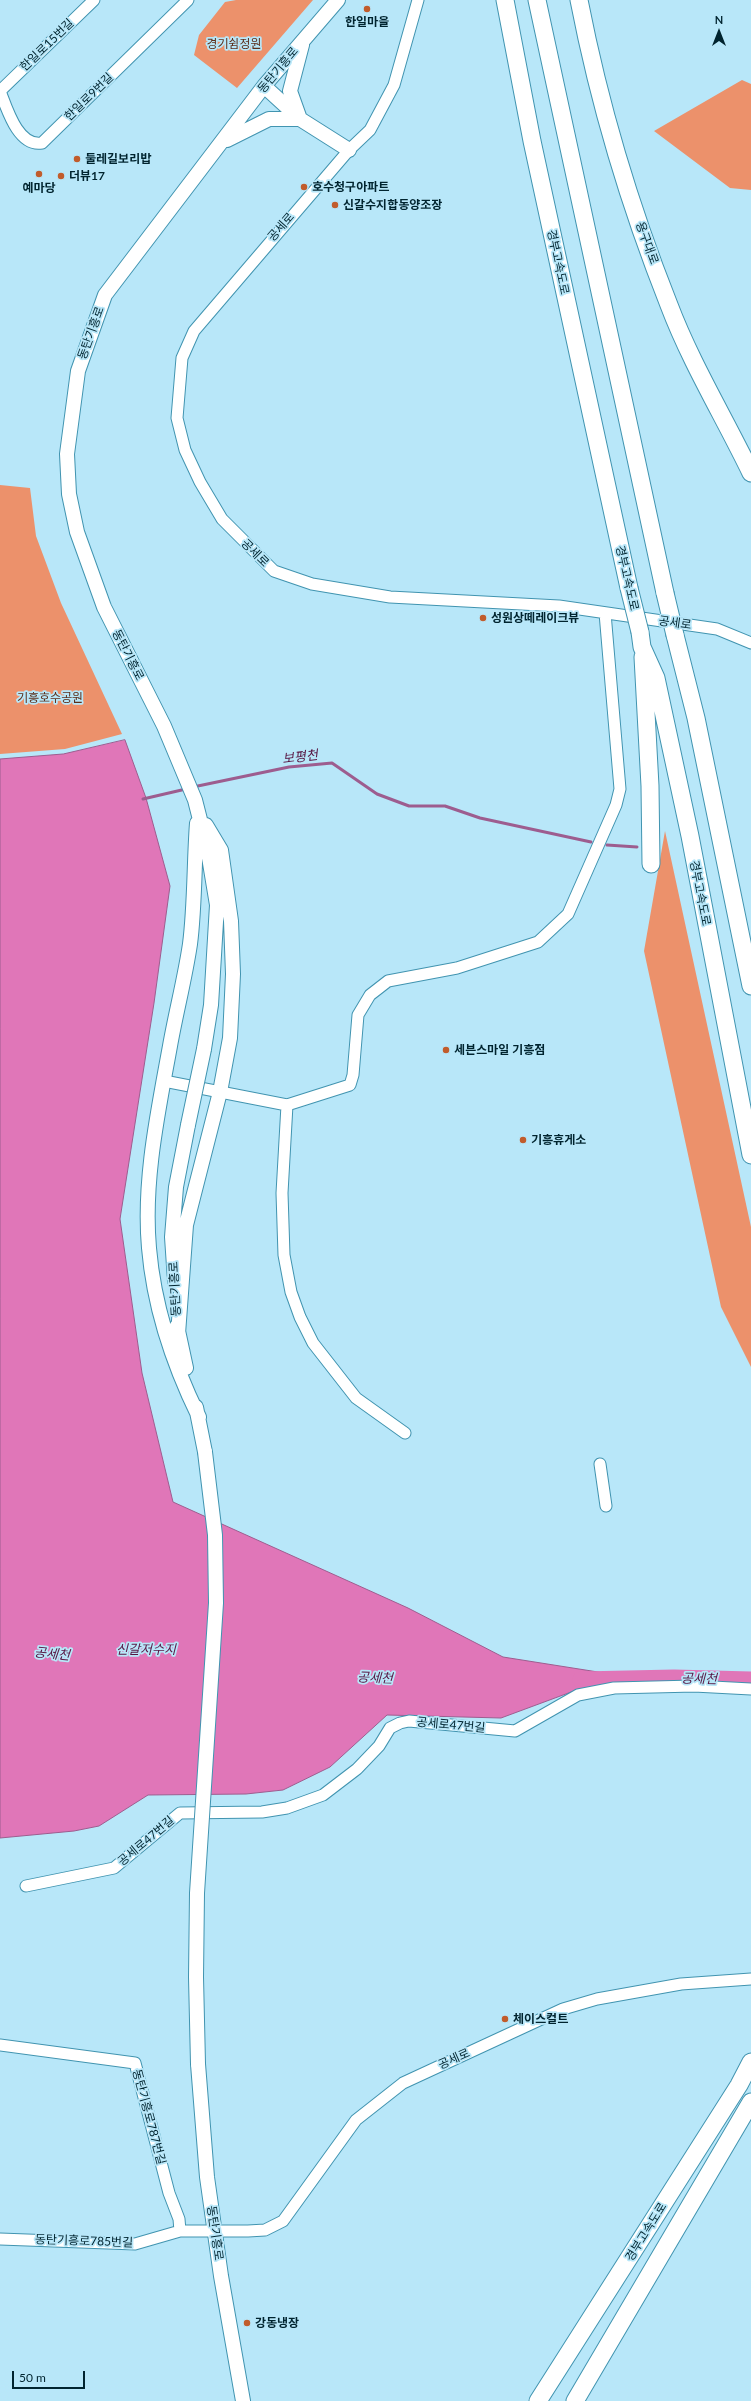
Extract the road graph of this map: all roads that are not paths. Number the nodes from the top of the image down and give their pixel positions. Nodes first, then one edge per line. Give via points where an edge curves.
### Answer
1 (94, 0) edge
2 (188, 0) edge
3 (338, 0) edge
4 (418, 0) edge
5 (505, 0) edge
6 (537, 0) edge
7 (580, 0) edge
8 (303, 41) junction
9 (264, 86) junction
10 (0, 91) edge
11 (300, 119) junction
12 (221, 143) junction
13 (349, 150) junction
14 (731, 433) junction
15 (751, 456) edge
16 (751, 473) edge
17 (605, 613) junction
18 (641, 640) junction
19 (751, 643) edge
20 (196, 805) junction
21 (647, 862) dead end
22 (751, 986) edge
23 (164, 1081) junction
24 (220, 1092) junction
25 (287, 1106) junction
26 (751, 1155) edge
27 (178, 1334) junction
28 (199, 1417) junction
29 (405, 1432) dead end
30 (600, 1464) dead end
31 (606, 1506) dead end
32 (751, 1689) edge
33 (26, 1886) dead end
34 (750, 1978) edge
35 (0, 2045) edge
36 (751, 2062) edge
37 (751, 2102) edge
38 (180, 2232) junction
39 (215, 2232) junction
40 (0, 2239) edge
41 (243, 2401) edge
42 (538, 2401) edge
43 (574, 2401) edge

1 - 10 street, 한일로15번길
2 - 10 street, 한일로9번길 via 42,143 35,144 26,140 11,118
3 - 8 main road, 동탄기흥로
4 - 13 street, 공세로 via 394,86 370,130
5 - 18 highway, 경부고속도로, bridge via 533,149
6 - 22 highway, bridge via 665,593 696,718
7 - 14 highway, 용구대로 via 590,55 628,190 669,306
8 - 9 main road, 동탄기흥로
8 - 11 main road via 290,91
9 - 11 main road
9 - 12 main road, 동탄기흥로
11 - 12 main road via 269,119
11 - 13 main road
12 - 20 main road, 동탄기흥로 via 105,295 78,371 67,454 69,494 77,532 104,607 164,726
13 - 17 street, 공세로 via 194,331 182,358 177,418 184,450 200,482 222,519 274,571 312,584 390,597 559,606
14 - 15 highway
14 - 16 highway, 용구대로
17 - 19 street, 공세로 via 717,629
17 - 25 street via 620,789 616,805 568,914 538,942 458,968 388,981 370,995 358,1015 350,1085
18 - 21 highway via 651,836
18 - 26 highway, 경부고속도로 via 656,678
20 - 23 main road via 190,944
20 - 24 main road via 220,850 231,921 230,1038
20 - 27 main road, 동탄기흥로, bridge via 208,851 217,905 211,1006 176,1187 172,1236
23 - 24 street
23 - 28 main road via 152,1154 148,1200 149,1248 158,1309 181,1381
24 - 25 street
24 - 27 main road via 186,1225
25 - 29 street via 282,1193 284,1255 291,1292 313,1343 356,1398
27 - 28 main road, 동탄기흥로
28 - 39 main road, 동탄기흥로, bridge via 215,1535 216,1603 197,1893 198,2064 207,2177
30 - 31 street
32 - 33 street, 공세로47번길 via 694,1686 614,1688 578,1695 515,1731 409,1721 400,1723 390,1728 379,1746 357,1769 324,1795 288,1808 262,1812 180,1814 114,1868
34 - 39 street, 공세로 via 681,1984 597,1999 563,2009 402,2083 356,2120 283,2222 265,2230
35 - 38 street, 동탄기흥로787번길 via 135,2063 169,2193 179,2219
36 - 42 highway, 경부고속도로 via 739,2085
37 - 43 highway, 경부고속도로
38 - 39 street, 동탄기흥로785번길
38 - 40 street, 동탄기흥로785번길 via 135,2244
39 - 41 main road, 동탄기흥로

